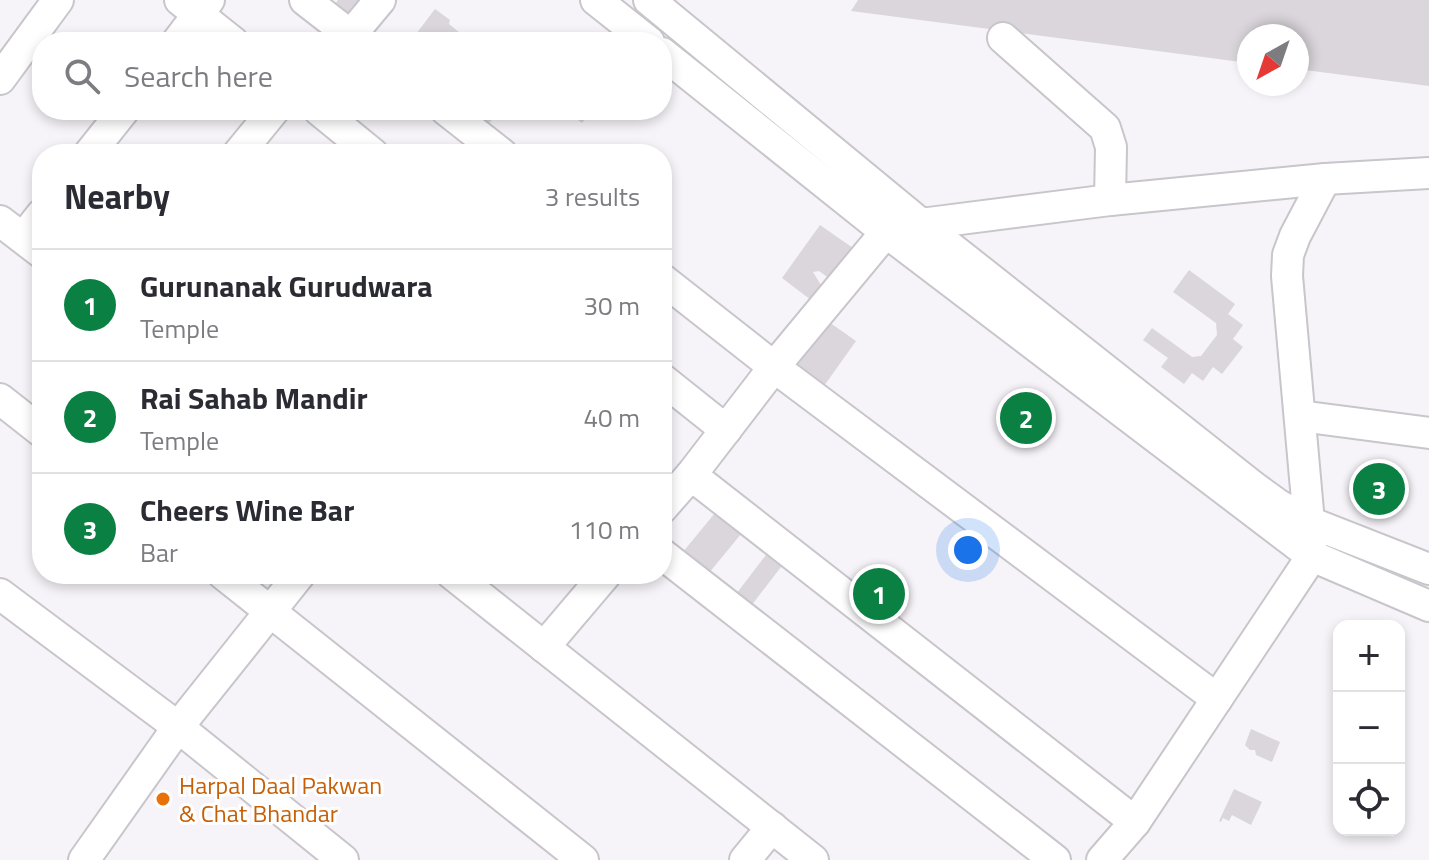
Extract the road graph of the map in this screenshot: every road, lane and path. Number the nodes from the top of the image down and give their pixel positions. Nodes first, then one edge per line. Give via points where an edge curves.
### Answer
1 (58, 0) edge
2 (305, 0) edge
3 (380, 0) edge
4 (596, 0) edge
5 (649, 0) edge
6 (196, 5) edge
7 (35, 32) edge
8 (182, 32) edge
9 (223, 32) edge
10 (342, 32) edge
11 (357, 32) edge
12 (636, 32) edge
13 (32, 35) edge
14 (1003, 38) dead end
15 (672, 61) edge
16 (0, 79) edge
17 (116, 120) edge
18 (266, 120) edge
19 (331, 120) edge
20 (459, 120) edge
21 (97, 144) edge
22 (246, 144) edge
23 (361, 144) edge
24 (489, 144) edge
25 (1429, 173) edge
26 (1325, 179) junction
27 (1110, 200) junction
28 (921, 224) junction
29 (886, 232) junction
30 (672, 287) edge
31 (774, 367) junction
32 (672, 387) edge
33 (0, 399) edge
34 (1300, 416) junction
35 (32, 424) edge
36 (726, 430) junction
37 (1429, 433) edge
38 (691, 475) junction
39 (672, 497) edge
40 (1309, 522) junction
41 (1312, 556) junction
42 (1427, 559) edge
43 (672, 562) edge
44 (236, 584) edge
45 (292, 584) edge
46 (465, 584) edge
47 (598, 584) edge
48 (0, 594) edge
49 (1429, 606) edge
50 (271, 612) junction
51 (544, 647) junction
52 (1217, 699) junction
53 (178, 727) junction
54 (1135, 822) junction
55 (772, 827) junction
56 (100, 854) edge
57 (343, 860) edge
58 (583, 860) edge
59 (745, 860) edge
60 (813, 860) edge
61 (1055, 860) edge
62 (1102, 860) edge

1 - 7 street
2 - 10 street
3 - 11 street
4 - 12 street
5 - 28 street
6 - 8 street
6 - 9 street
13 - 16 street
14 - 27 street via 1105,128 1111,147
15 - 29 street
17 - 21 street
18 - 22 street
19 - 23 street
20 - 24 street
25 - 26 street
26 - 27 street
26 - 34 street via 1288,255
27 - 28 street
28 - 29 street
28 - 40 street via 1255,488
29 - 31 street
29 - 41 street
30 - 31 street
31 - 36 street
31 - 52 street
32 - 36 street
33 - 35 street
34 - 37 street
34 - 40 street
36 - 38 street
38 - 39 street
38 - 54 street
40 - 41 street
40 - 42 street
41 - 49 street
41 - 52 street
43 - 61 street
44 - 50 street
45 - 50 street
46 - 51 street
47 - 51 street
48 - 53 street
50 - 53 street
50 - 58 street
51 - 55 street
52 - 54 street
53 - 56 street
53 - 57 street
54 - 62 street
55 - 59 street
55 - 60 street

